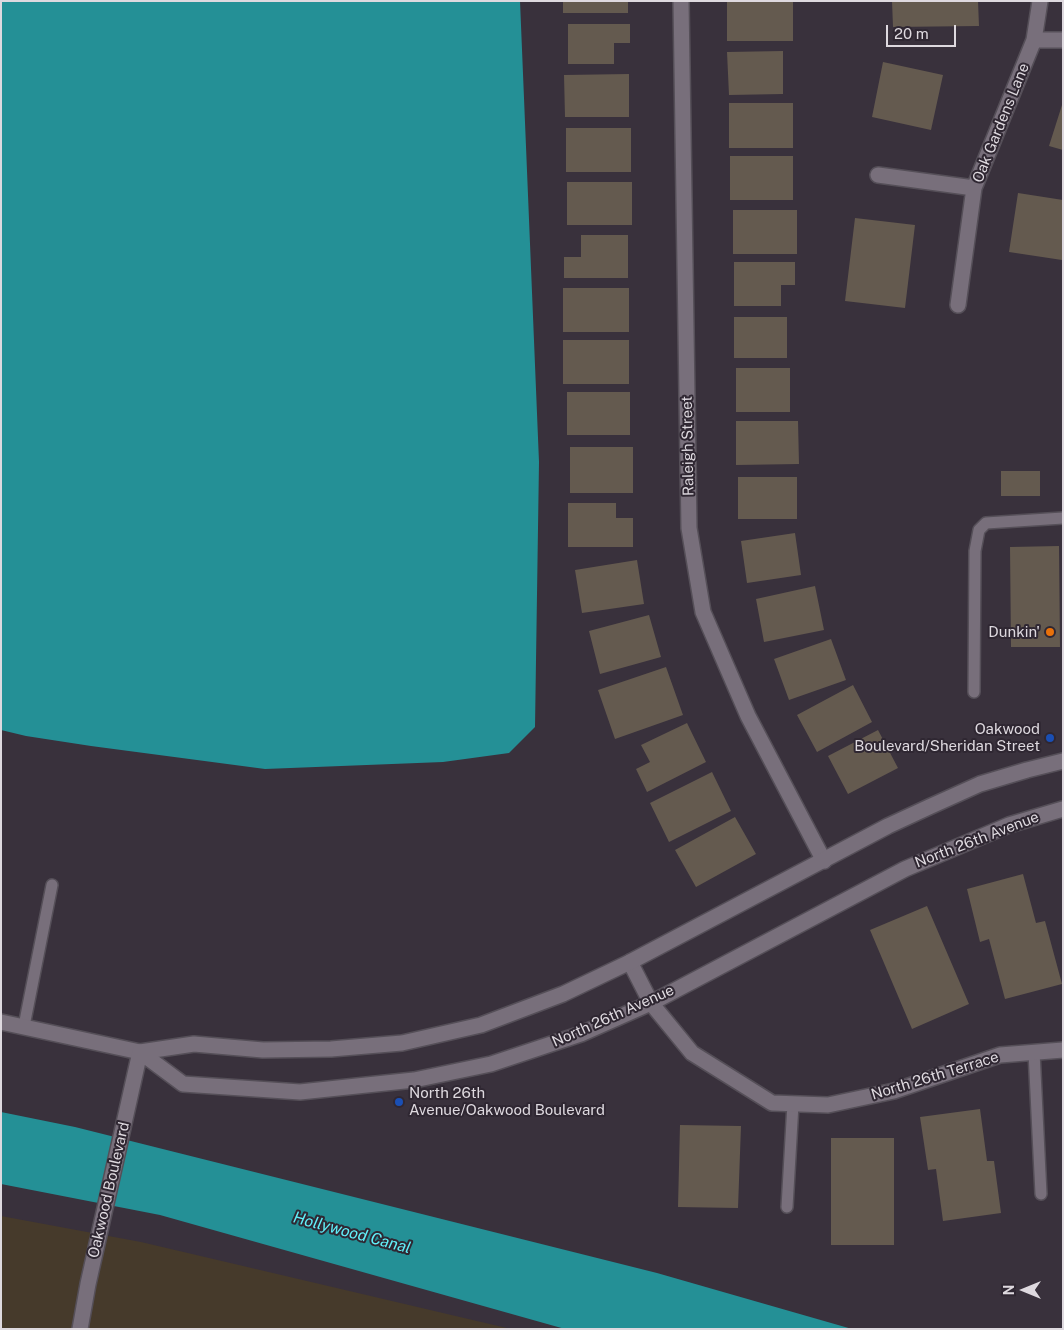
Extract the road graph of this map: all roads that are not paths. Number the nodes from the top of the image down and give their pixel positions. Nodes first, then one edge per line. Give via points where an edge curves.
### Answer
1 (681, 1) edge
2 (1040, 1) edge
3 (1034, 40) junction
4 (1063, 40) edge
5 (878, 175) dead end
6 (974, 188) junction
7 (958, 304) dead end
8 (1063, 518) edge
9 (974, 692) dead end
10 (1063, 761) edge
11 (1063, 809) edge
12 (824, 861) junction
13 (52, 884) dead end
14 (630, 962) junction
15 (651, 1003) junction
16 (1, 1022) edge
17 (24, 1026) junction
18 (1063, 1050) edge
19 (140, 1052) junction
20 (1034, 1052) junction
21 (793, 1104) junction
22 (1041, 1194) dead end
23 (787, 1207) dead end
24 (80, 1329) edge

1 - 12 street, Raleigh Street via 689,528 701,603 748,716
2 - 3 street, Oak Gardens Lane
3 - 4 street
3 - 6 street, Oak Gardens Lane
5 - 6 street
6 - 7 street, Oak Gardens Lane
8 - 9 lane via 986,523 979,530
10 - 12 street, North 26th Avenue via 980,784 896,822
11 - 15 street, North 26th Avenue via 1009,825 905,868
12 - 14 street, North 26th Avenue
13 - 17 lane
14 - 15 street, North 26th Terrace
14 - 19 street, North 26th Avenue via 563,994 481,1025 402,1043 263,1050 194,1044
15 - 19 street, North 26th Avenue via 581,1034 491,1064 414,1080 300,1092 183,1084
15 - 21 street, North 26th Terrace via 692,1053 772,1103
16 - 17 street, North 26th Avenue
17 - 19 street, North 26th Avenue
18 - 20 street, North 26th Terrace
19 - 24 street, Oakwood Boulevard
20 - 21 street, North 26th Terrace via 1000,1055 894,1091 828,1105
20 - 22 lane
21 - 23 lane

